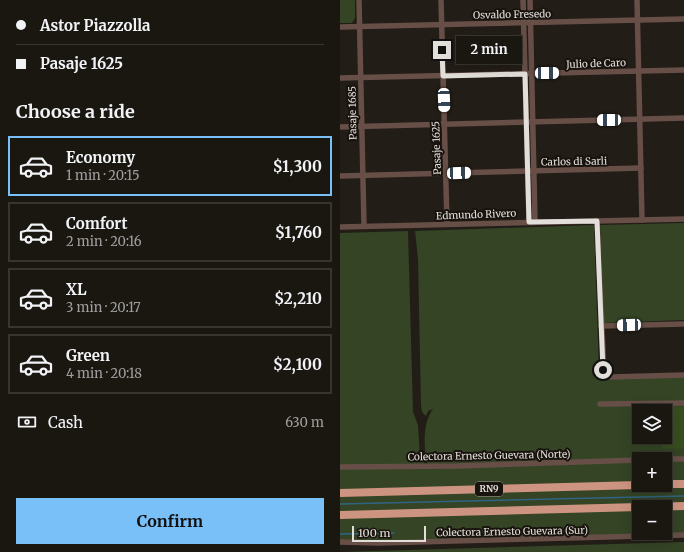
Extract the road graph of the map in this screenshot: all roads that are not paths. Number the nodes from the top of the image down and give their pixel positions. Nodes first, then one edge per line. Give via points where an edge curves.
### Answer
1 (359, 0) edge
2 (441, 0) edge
3 (523, 0) edge
4 (530, 0) edge
5 (637, 0) edge
6 (684, 19) edge
7 (638, 20) junction
8 (524, 22) junction
9 (531, 22) junction
10 (441, 25) junction
11 (340, 27) edge
12 (359, 27) junction
13 (684, 70) edge
14 (639, 71) junction
15 (525, 74) junction
16 (532, 74) junction
17 (443, 76) junction
18 (340, 78) edge
19 (360, 78) junction
20 (684, 118) edge
21 (640, 119) junction
22 (529, 122) junction
23 (444, 124) junction
24 (361, 126) junction
25 (340, 127) edge
26 (641, 168) junction
27 (531, 171) junction
28 (446, 173) junction
29 (362, 175) junction
30 (340, 176) edge
31 (684, 219) edge
32 (642, 220) junction
33 (597, 221) junction
34 (532, 222) junction
35 (447, 224) junction
36 (364, 226) junction
37 (340, 227) edge
38 (684, 324) edge
39 (601, 326) junction
40 (684, 375) edge
41 (684, 403) edge
42 (600, 404) dead end
43 (672, 459) edge
44 (684, 459) edge
45 (632, 460) edge
46 (340, 467) edge
47 (672, 484) edge
48 (684, 484) edge
49 (632, 485) edge
50 (340, 493) edge
51 (672, 506) edge
52 (684, 506) edge
53 (632, 507) edge
54 (378, 514) junction
55 (340, 515) edge
56 (340, 521) edge
57 (684, 535) edge
58 (340, 542) edge

1 - 12 street, Pasaje 1685
2 - 10 street, Pasaje 1625
3 - 8 street
4 - 9 street
5 - 7 street
6 - 7 street, Osvaldo Fresedo
7 - 9 street, Osvaldo Fresedo
7 - 14 street
8 - 9 street, Osvaldo Fresedo
8 - 10 street, Osvaldo Fresedo
8 - 15 street
9 - 16 street
10 - 12 street, Osvaldo Fresedo
10 - 17 street, Pasaje 1625
11 - 12 street, Osvaldo Fresedo
12 - 19 street, Pasaje 1685
13 - 14 street, Julio de Caro
14 - 16 street, Julio de Caro
14 - 21 street
15 - 16 street, Julio de Caro
15 - 17 street, Julio de Caro
15 - 22 street
16 - 22 street
17 - 19 street, Julio de Caro
17 - 23 street, Pasaje 1625
18 - 19 street, Julio de Caro
19 - 24 street, Pasaje 1685
20 - 21 street
21 - 22 street
21 - 26 street
22 - 23 street
22 - 27 street
23 - 24 street
23 - 28 street, Pasaje 1625
24 - 25 street
24 - 29 street, Pasaje 1685
26 - 27 street, Carlos di Sarli
26 - 32 street
27 - 28 street, Carlos di Sarli
27 - 34 street
28 - 29 street, Carlos di Sarli
28 - 35 street, Pasaje 1625
29 - 30 street, Carlos di Sarli
29 - 36 street, Pasaje 1685
31 - 32 street, Edmundo Rivero
32 - 33 street, Edmundo Rivero
33 - 34 street, Edmundo Rivero
33 - 39 street
34 - 35 street, Edmundo Rivero
35 - 36 street, Edmundo Rivero
36 - 37 street, Edmundo Rivero
38 - 39 street
39 - 40 street via 603,370 606,375
41 - 42 street
43 - 44 street
45 - 46 street, Colectora Ernesto Guevara (Norte)
47 - 48 highway
49 - 50 highway, RN9
51 - 52 highway
53 - 54 highway, RN9
54 - 55 highway, RN9
54 - 56 highway
57 - 58 street, Colectora Ernesto Guevara (Sur)

